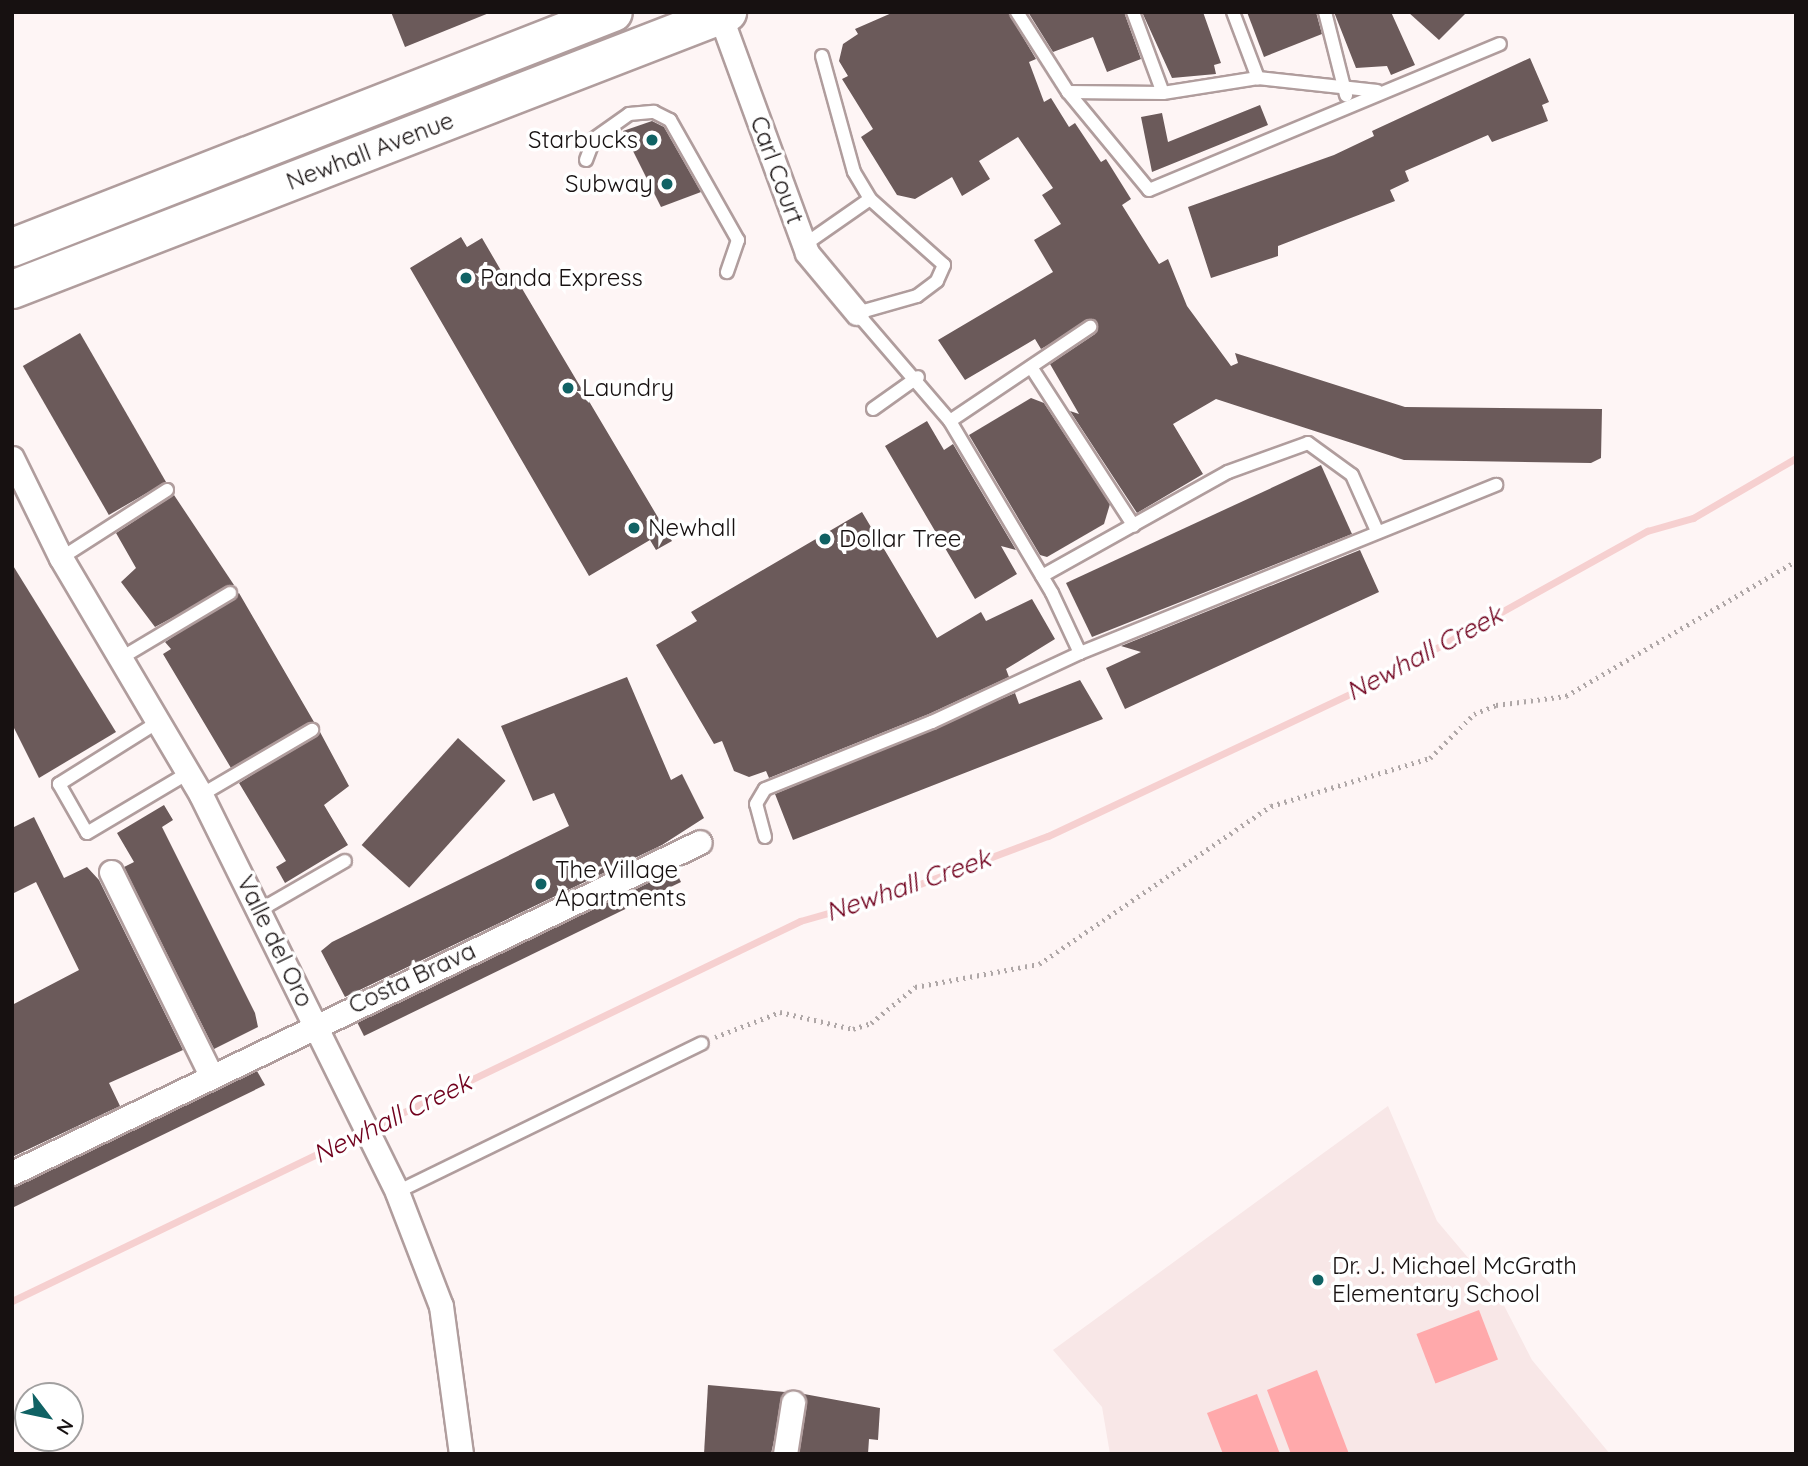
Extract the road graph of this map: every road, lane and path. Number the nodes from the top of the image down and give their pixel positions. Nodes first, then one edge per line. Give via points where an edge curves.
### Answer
1 (613, 12) edge
2 (1017, 12) edge
3 (1133, 12) edge
4 (1233, 12) edge
5 (1325, 12) edge
6 (722, 13) edge
7 (1500, 44) dead end
8 (822, 56) dead end
9 (1258, 78) junction
10 (1345, 88) junction
11 (1382, 91) junction
12 (1068, 92) junction
13 (1163, 93) junction
14 (1349, 105) junction
15 (271, 146) junction
16 (586, 160) dead end
17 (287, 183) junction
18 (870, 199) junction
19 (804, 245) junction
20 (12, 247) edge
21 (727, 272) dead end
22 (12, 289) edge
23 (857, 313) junction
24 (1090, 327) dead end
25 (1031, 367) junction
26 (918, 377) junction
27 (873, 409) dead end
28 (950, 421) junction
29 (12, 458) edge
30 (1496, 485) dead end
31 (18, 486) edge
32 (167, 489) dead end
33 (1134, 526) junction
34 (1377, 531) junction
35 (61, 558) junction
36 (1796, 561) edge
37 (1042, 576) junction
38 (230, 593) dead end
39 (1080, 653) junction
40 (121, 658) junction
41 (158, 723) junction
42 (312, 730) dead end
43 (188, 773) junction
44 (201, 795) junction
45 (765, 837) dead end
46 (700, 842) dead end
47 (345, 861) dead end
48 (111, 872) dead end
49 (260, 910) junction
50 (316, 1023) junction
51 (702, 1043) joint
52 (211, 1075) junction
53 (12, 1173) edge
54 (394, 1187) junction
55 (793, 1403) dead end
56 (461, 1454) edge
57 (785, 1454) edge

1 - 15 main road, Newhall Avenue
2 - 12 lane
3 - 13 lane
4 - 9 lane
5 - 10 lane
6 - 17 main road, Newhall Avenue
6 - 19 street, Carl Court
7 - 11 lane
8 - 18 lane via 854,172
9 - 10 lane
9 - 13 lane
10 - 11 lane
10 - 14 lane
11 - 14 lane
12 - 13 lane
12 - 14 lane via 1149,190
15 - 17 main road
15 - 20 main road, Newhall Avenue
16 - 21 lane via 594,139 629,114 654,112 670,120 738,240
17 - 22 main road, Newhall Avenue
18 - 19 lane
18 - 23 lane via 944,265 937,281 917,296
19 - 23 street, Carl Court
23 - 26 lane
24 - 25 lane
25 - 28 lane
25 - 33 lane
26 - 27 lane
26 - 28 lane
28 - 37 lane
29 - 31 street, Valle del Oro
30 - 34 lane
31 - 35 street, Valle del Oro
32 - 35 lane
33 - 34 lane via 1228,472 1308,443 1352,475
33 - 37 lane
34 - 39 lane
35 - 40 street, Valle del Oro
36 - 51 path via 1566,696 1485,709 1430,758 1271,806 1039,964 915,987 871,1023 853,1029 780,1012
37 - 39 lane
38 - 40 lane
39 - 45 lane via 932,722 765,789 756,804
40 - 41 street, Valle del Oro
41 - 43 street, Valle del Oro
41 - 43 lane via 59,785 87,833
42 - 44 lane
43 - 44 street, Valle del Oro
44 - 49 street, Valle del Oro
46 - 50 street, Costa Brava
47 - 49 lane
48 - 52 street
49 - 50 street, Valle del Oro
50 - 52 street, Costa Brava
50 - 54 street, Valle del Oro
51 - 54 lane
52 - 53 street, Costa Brava
54 - 56 street, Valle del Oro via 441,1306
55 - 57 street

